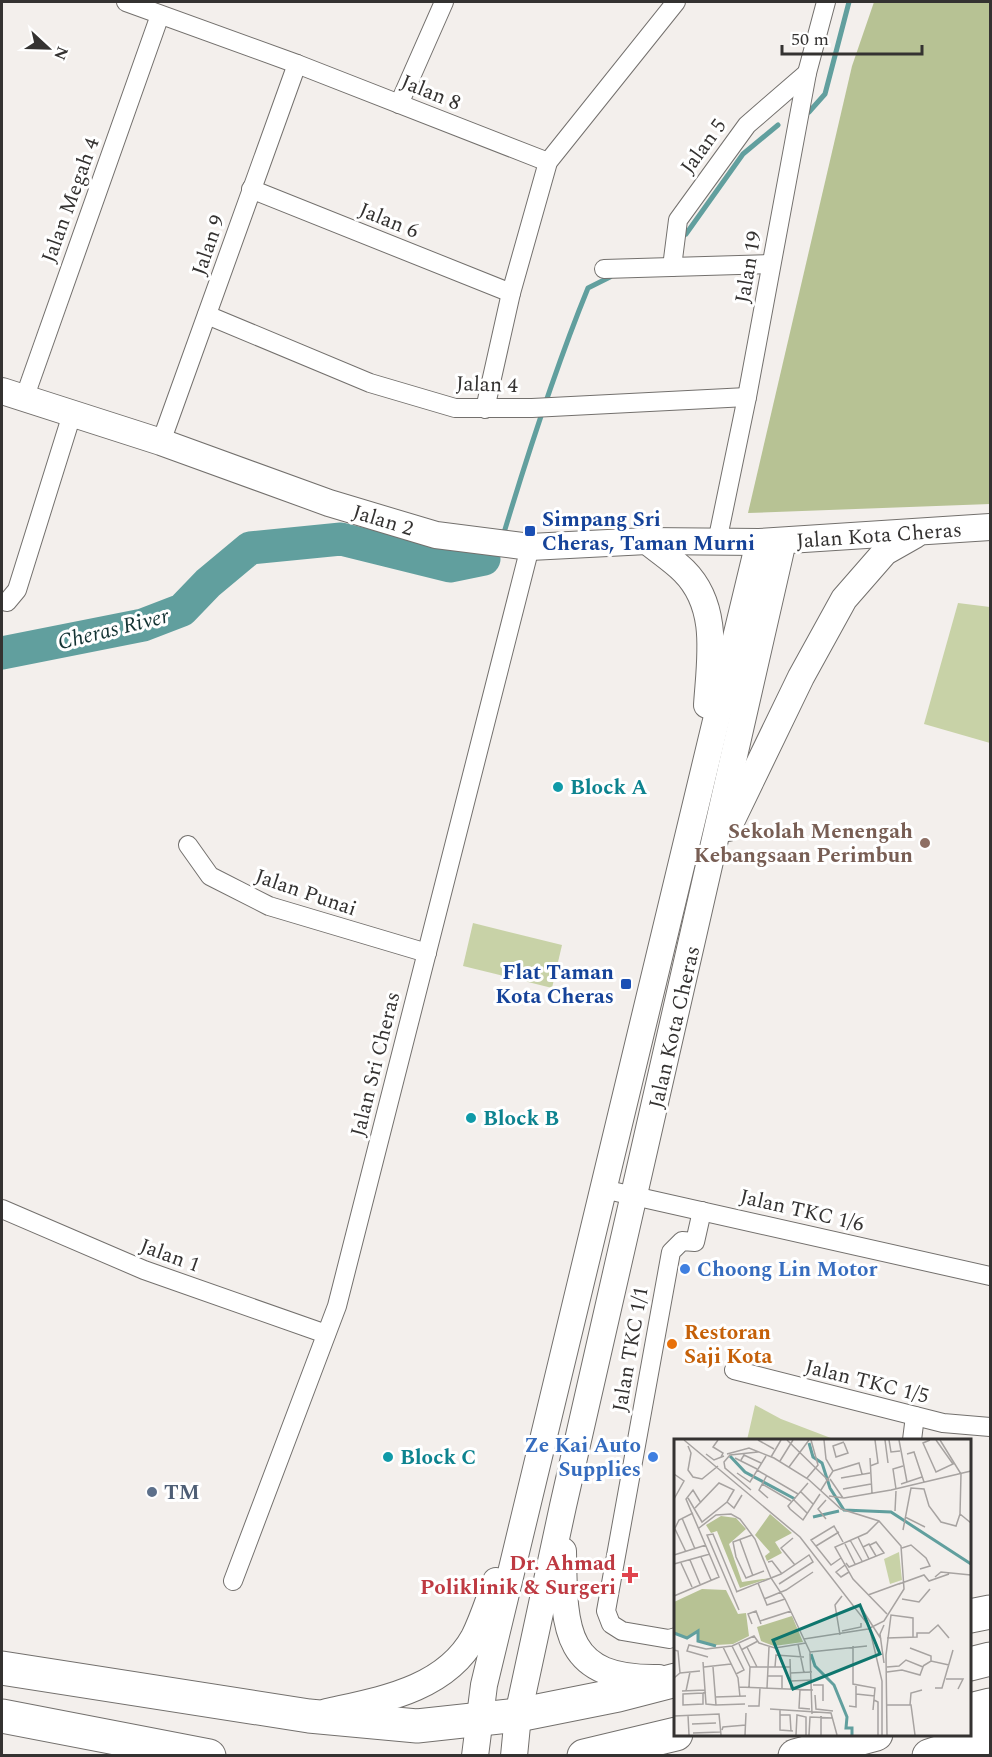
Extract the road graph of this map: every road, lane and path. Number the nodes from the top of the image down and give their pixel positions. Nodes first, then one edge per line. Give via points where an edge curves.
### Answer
1 (126, 2) edge
2 (444, 2) edge
3 (676, 2) edge
4 (826, 2) edge
5 (160, 15) junction
6 (297, 64) junction
7 (807, 73) junction
8 (399, 104) junction
9 (548, 162) junction
10 (251, 189) junction
11 (771, 264) junction
12 (672, 267) junction
13 (604, 269) dead end
14 (511, 293) junction
15 (207, 315) junction
16 (13, 395) edge
17 (747, 397) junction
18 (485, 409) junction
19 (72, 414) junction
20 (161, 442) junction
21 (990, 527) edge
22 (920, 532) junction
23 (647, 541) junction
24 (717, 542) junction
25 (771, 542) junction
26 (530, 547) junction
27 (8, 602) dead end
28 (703, 775) junction
29 (188, 845) dead end
30 (711, 860) junction
31 (427, 953) junction
32 (603, 1189) junction
33 (635, 1196) junction
34 (2, 1209) edge
35 (702, 1211) junction
36 (990, 1276) edge
37 (326, 1334) junction
38 (734, 1370) dead end
39 (915, 1416) junction
40 (990, 1427) edge
41 (912, 1439) edge
42 (529, 1501) junction
43 (563, 1506) junction
44 (232, 1581) dead end
45 (990, 1612) edge
46 (971, 1616) edge
47 (674, 1637) edge
48 (990, 1659) edge
49 (971, 1664) edge
50 (2, 1668) edge
51 (674, 1679) edge
52 (674, 1679) edge
53 (990, 1705) edge
54 (971, 1710) edge
55 (518, 1715) junction
56 (2, 1716) edge
57 (309, 1716) junction
58 (480, 1719) junction
59 (674, 1734) edge
60 (868, 1736) edge
61 (990, 1736) edge
62 (598, 1752) edge
63 (209, 1755) edge
64 (476, 1755) edge
65 (514, 1755) edge
66 (795, 1755) edge
67 (929, 1755) edge

1 - 5 street, Jalan 8
2 - 8 street
3 - 9 street
4 - 7 street, Jalan 19
5 - 6 street, Jalan 8
5 - 16 street, Jalan Megah 4
6 - 8 street, Jalan 8
6 - 10 street, Jalan 9
7 - 11 street, Jalan 19
7 - 12 street, Jalan 5 via 747,125 678,220
8 - 9 street, Jalan 8
9 - 14 street
10 - 14 street, Jalan 6
10 - 15 street, Jalan 9
11 - 12 street
11 - 17 street, Jalan 19
12 - 13 street
14 - 18 street
15 - 18 street, Jalan 4 via 370,383 455,408
15 - 20 street, Jalan 9
16 - 19 main road, Jalan 2
17 - 18 street, Jalan 4
17 - 24 street, Jalan 19
19 - 20 main road, Jalan 2
19 - 27 street via 17,590
20 - 26 main road, Jalan 2 via 329,503 436,536
21 - 22 main road, Jalan Kota Cheras
22 - 25 main road, Jalan Kota Cheras
22 - 30 main road via 885,552 844,598
23 - 24 main road, Jalan 2
23 - 26 main road, Jalan 2
23 - 28 main road via 684,571 708,610 711,649
24 - 25 main road, Jalan 2
25 - 28 main road, Jalan Kota Cheras
25 - 30 main road, Jalan Kota Cheras
26 - 31 street, Jalan Sri Cheras
28 - 32 main road, Jalan Kota Cheras
29 - 31 street, Jalan Punai via 210,876 268,906
30 - 33 main road, Jalan Kota Cheras
31 - 37 street, Jalan Sri Cheras via 340,1295
32 - 33 street, Jalan TKC 1/6
32 - 42 main road, Jalan Kota Cheras
33 - 35 street, Jalan TKC 1/6
33 - 43 main road, Jalan Kota Cheras
34 - 37 street, Jalan 1 via 144,1270
35 - 36 street, Jalan TKC 1/6
35 - 47 street, Jalan TKC 1/1 via 695,1242 682,1241 671,1252 606,1611 611,1624 622,1631
37 - 44 street, Jalan Sri Cheras
38 - 39 street, Jalan TKC 1/5
39 - 40 street, Jalan TKC 1/5
39 - 41 street
42 - 57 main road via 473,1638 454,1662 410,1691
42 - 58 main road, Jalan Kota Cheras via 484,1685
43 - 51 main road via 566,1613 580,1652 605,1673
43 - 55 main road, Jalan Kota Cheras
45 - 46 highway
48 - 49 highway
50 - 57 highway
52 - 55 highway
53 - 54 highway
55 - 58 highway
55 - 65 main road, Jalan Kota Cheras
56 - 63 highway
57 - 58 highway via 417,1725
58 - 64 main road, Jalan Kota Cheras
59 - 62 highway
60 - 66 highway
61 - 67 highway

